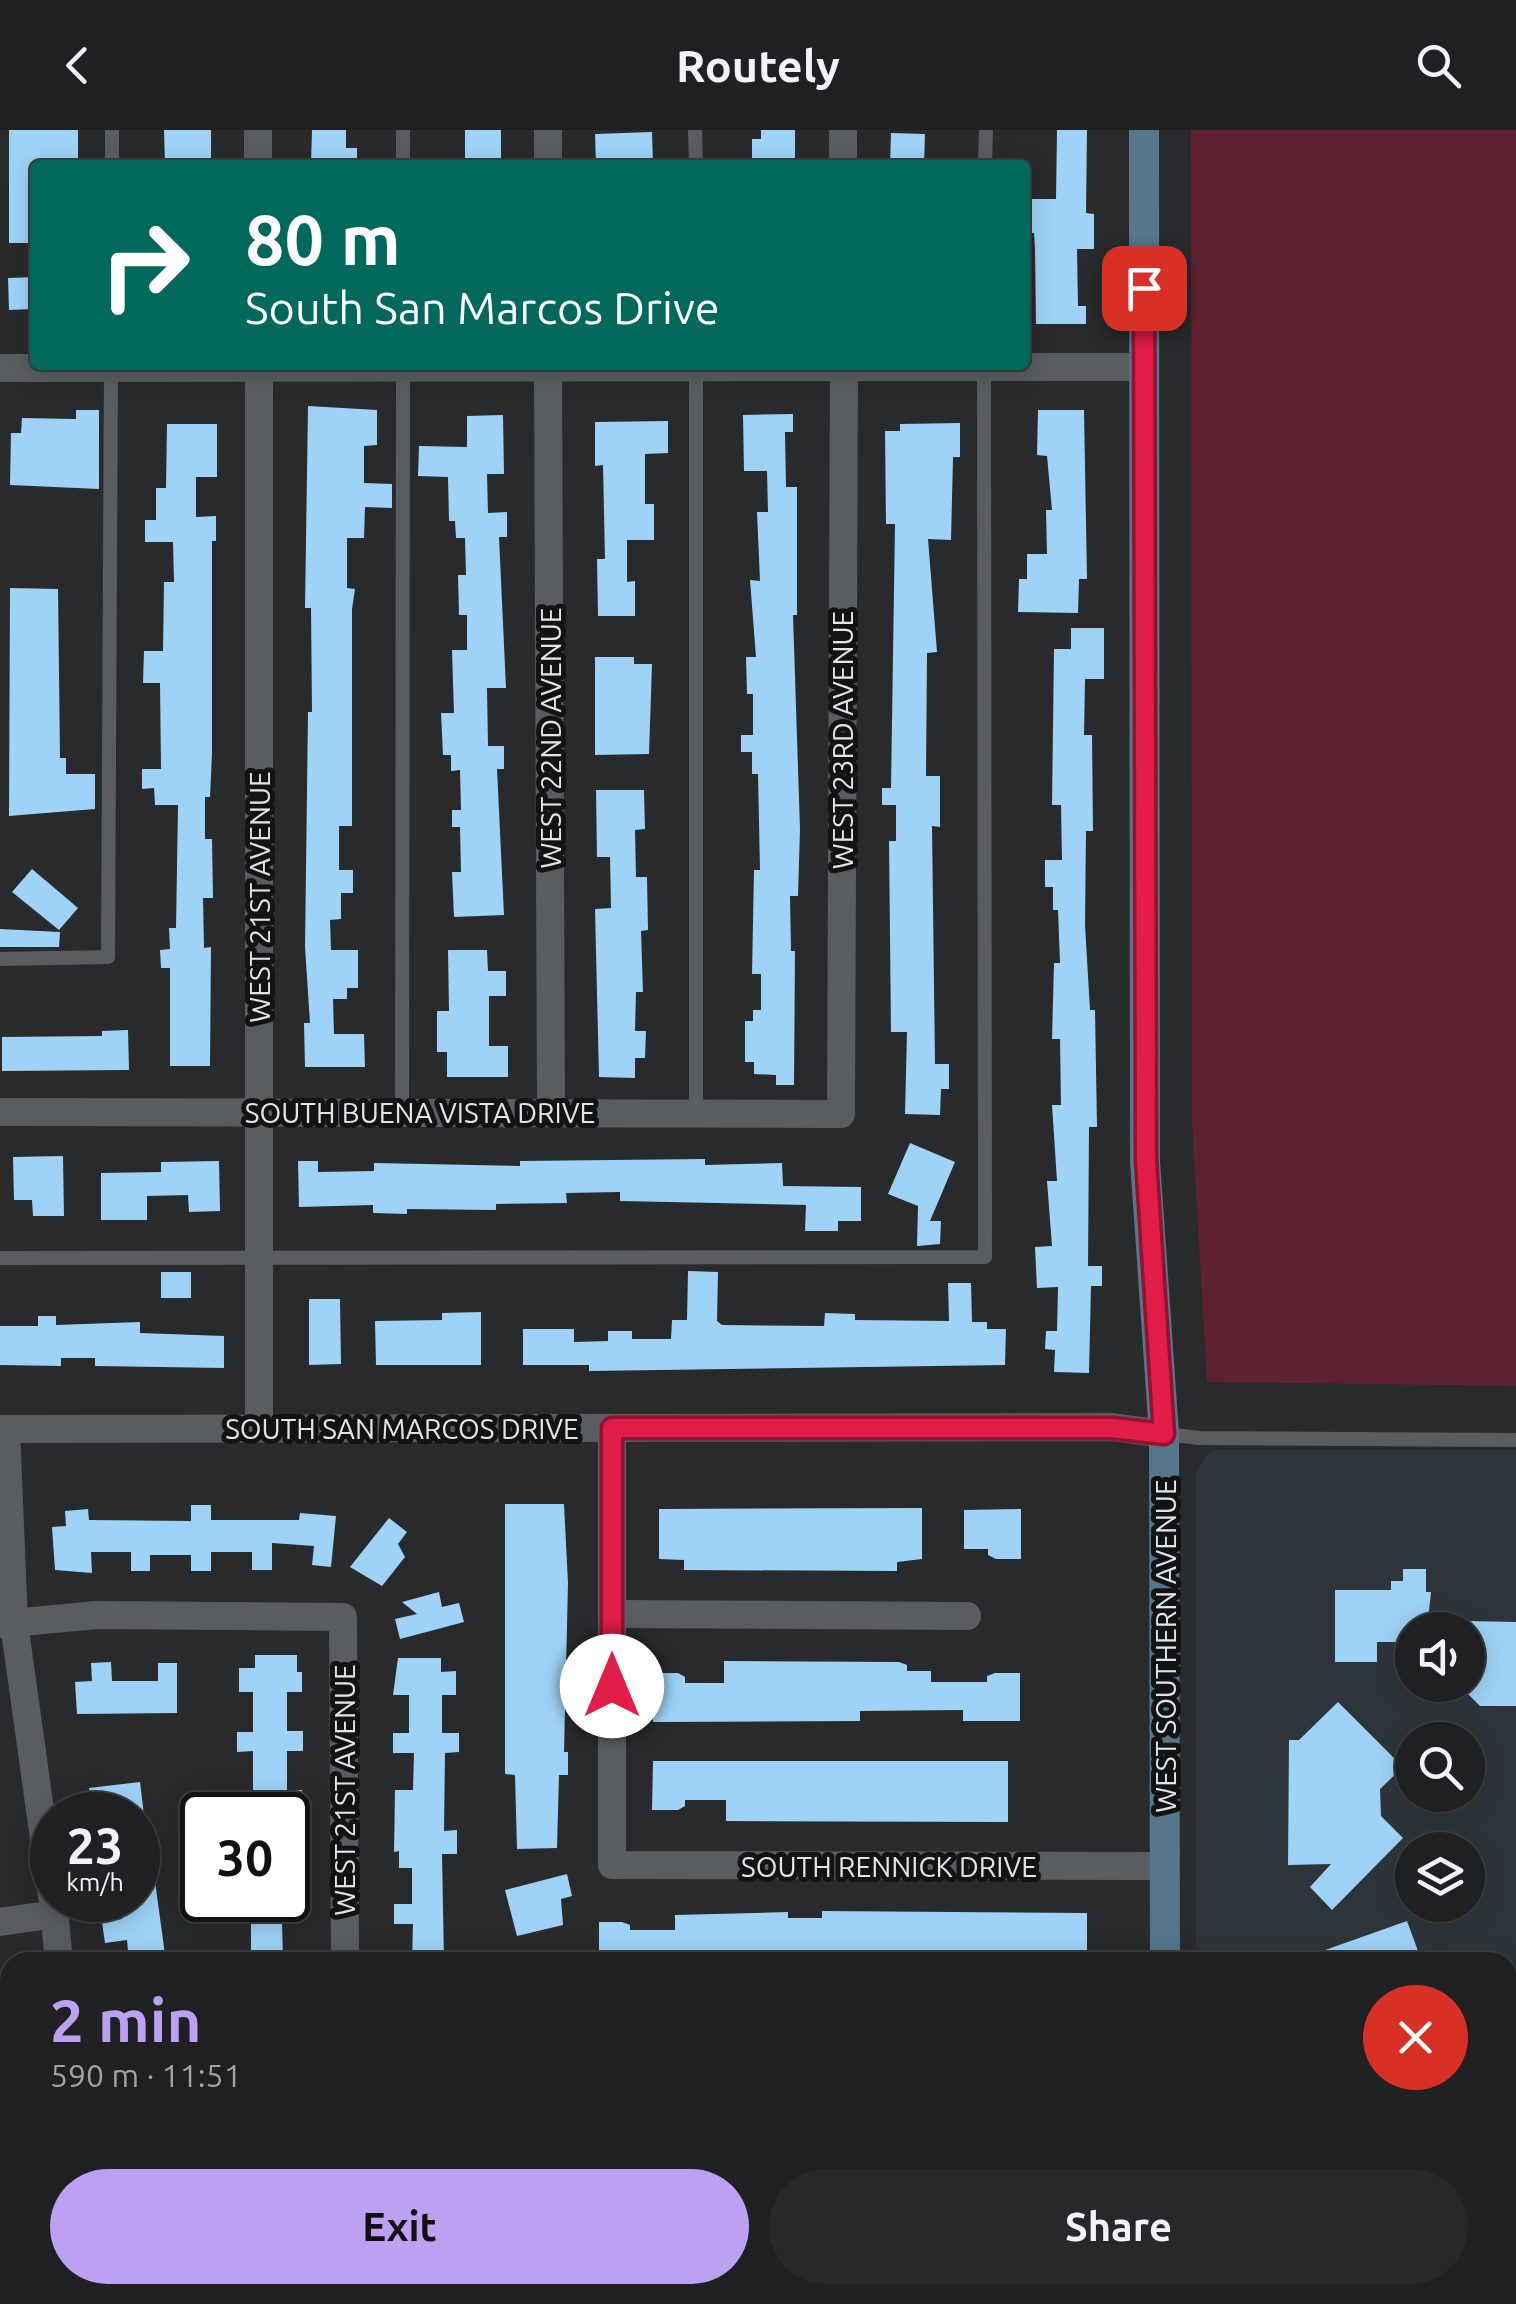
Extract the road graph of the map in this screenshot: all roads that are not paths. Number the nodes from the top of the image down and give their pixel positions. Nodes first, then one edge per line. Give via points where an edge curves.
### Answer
1 (112, 130) edge
2 (258, 130) edge
3 (403, 130) edge
4 (548, 130) edge
5 (696, 130) edge
6 (843, 130) edge
7 (986, 130) edge
8 (1144, 130) edge
9 (112, 160) edge
10 (258, 160) edge
11 (403, 160) edge
12 (548, 160) edge
13 (696, 160) edge
14 (843, 160) edge
15 (985, 160) edge
16 (30, 367) edge
17 (1030, 367) edge
18 (0, 368) edge
19 (1144, 368) junction
20 (111, 370) edge
21 (259, 370) edge
22 (403, 370) edge
23 (548, 370) edge
24 (696, 370) edge
25 (844, 370) edge
26 (984, 370) edge
27 (0, 959) edge
28 (551, 1111) junction
29 (0, 1112) edge
30 (260, 1112) junction
31 (402, 1112) junction
32 (696, 1113) junction
33 (840, 1114) joint
34 (0, 1258) edge
35 (260, 1258) junction
36 (260, 1428) junction
37 (612, 1428) junction
38 (3, 1429) edge
39 (1164, 1434) junction
40 (1516, 1440) edge
41 (612, 1614) junction
42 (966, 1616) dead end
43 (7, 1624) edge
44 (35, 1792) edge
45 (1165, 1866) junction
46 (30, 1911) edge
47 (0, 1922) edge
48 (56, 1922) edge
49 (58, 1952) edge
50 (345, 1952) edge
51 (1165, 1952) edge

1 - 9 lane
2 - 10 street
3 - 11 lane
4 - 12 street
5 - 13 lane
6 - 14 street
7 - 15 lane
8 - 19 main road, WEST SOUTHERN AVENUE
16 - 18 street
17 - 19 street
19 - 39 main road, WEST SOUTHERN AVENUE via 1146,1160
20 - 27 lane via 108,957
21 - 30 street, WEST 21ST AVENUE
22 - 31 lane
23 - 28 street, WEST 22ND AVENUE
24 - 32 lane
25 - 33 street, WEST 23RD AVENUE
26 - 35 lane via 985,1257
28 - 31 street, SOUTH BUENA VISTA DRIVE
28 - 32 street, SOUTH BUENA VISTA DRIVE
29 - 30 street, SOUTH BUENA VISTA DRIVE
30 - 31 street, SOUTH BUENA VISTA DRIVE
30 - 35 street, WEST 21ST AVENUE
32 - 33 street, SOUTH BUENA VISTA DRIVE
34 - 35 lane
35 - 36 street, WEST 21ST AVENUE
36 - 37 street, SOUTH SAN MARCOS DRIVE
36 - 38 street, SOUTH SAN MARCOS DRIVE
37 - 39 street, SOUTH SAN MARCOS DRIVE via 1112,1428
37 - 41 street
38 - 43 street
39 - 40 lane
39 - 45 main road, WEST SOUTHERN AVENUE
41 - 42 street
41 - 45 street, SOUTH RENNICK DRIVE via 612,1865
43 - 44 street
43 - 50 street, WEST 21ST AVENUE via 97,1614 343,1617
45 - 51 main road, WEST SOUTHERN AVENUE
46 - 47 street
48 - 49 street

